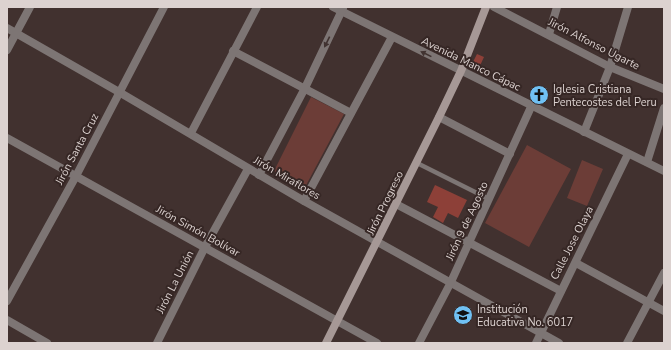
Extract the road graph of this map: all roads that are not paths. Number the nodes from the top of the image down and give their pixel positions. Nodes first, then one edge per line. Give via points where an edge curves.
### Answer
1 (30, 7) edge
2 (257, 7) edge
3 (333, 7) edge
4 (486, 7) edge
5 (494, 7) edge
6 (557, 7) edge
7 (628, 7) edge
8 (162, 8) edge
9 (343, 9) edge
10 (7, 28) edge
11 (16, 33) junction
12 (549, 34) junction
13 (392, 37) junction
14 (7, 50) edge
15 (234, 52) junction
16 (610, 66) junction
17 (461, 71) junction
18 (305, 88) junction
19 (664, 90) edge
20 (119, 92) junction
21 (531, 107) junction
22 (664, 108) edge
23 (351, 113) junction
24 (439, 117) junction
25 (584, 132) junction
26 (191, 134) junction
27 (7, 138) edge
28 (510, 154) junction
29 (628, 154) junction
30 (647, 162) junction
31 (417, 163) junction
32 (248, 169) junction
33 (664, 171) edge
34 (259, 175) junction
35 (76, 176) junction
36 (489, 200) junction
37 (304, 201) junction
38 (396, 204) junction
39 (470, 242) junction
40 (377, 243) junction
41 (205, 247) junction
42 (576, 263) junction
43 (664, 273) edge
44 (450, 284) junction
45 (561, 291) junction
46 (7, 301) edge
47 (648, 303) junction
48 (664, 311) edge
49 (7, 320) edge
50 (337, 322) junction
51 (540, 334) junction
52 (46, 343) edge
53 (157, 343) edge
54 (326, 343) edge
55 (377, 343) edge
56 (419, 343) edge
57 (536, 343) edge
58 (559, 343) edge
59 (627, 343) edge

1 - 11 street
2 - 15 street
3 - 9 street, Avenida Manco Cápac
4 - 17 street, Jirón Progreso
5 - 12 street, Jirón Alfonso Ugarte
6 - 12 street
7 - 16 street
8 - 20 street, Jirón Santa Cruz
9 - 13 street, Avenida Manco Cápac
9 -> 18 street
10 - 11 street, Jirón Miraflores
11 - 14 street
11 - 20 street, Jirón Miraflores
12 - 16 street, Jirón Alfonso Ugarte
17 -> 13 street, Avenida Manco Cápac
13 - 23 street
15 - 18 street
15 - 26 street
16 - 19 street, Jirón Alfonso Ugarte
16 - 25 street
17 - 21 street, Avenida Manco Cápac
17 - 24 street, Jirón Progreso
18 - 23 street
18 - 34 street
20 - 26 street, Jirón Miraflores
20 - 35 street, Jirón Santa Cruz
21 - 25 street, Avenida Manco Cápac
21 - 28 street, Jirón 9 de Agosto
22 - 30 street
23 - 37 street
24 - 28 street
24 - 31 street, Jirón Progreso
25 - 29 street, Avenida Manco Cápac
26 - 32 street, Jirón Miraflores
27 - 35 street, Jirón Simón Bolívar
28 - 36 street, Jirón 9 de Agosto
29 - 30 street, Avenida Manco Cápac
29 - 42 street, Calle Jose Olaya
30 - 33 street, Avenida Manco Cápac
31 - 36 lane
31 - 38 street, Jirón Progreso
32 - 34 street, Jirón Miraflores
32 - 41 street, Jirón La Unión
34 - 37 street, Jirón Miraflores
35 - 41 street, Jirón Simón Bolívar
35 - 46 street, Jirón Santa Cruz
36 - 39 street, Jirón 9 de Agosto
37 - 40 street, Jirón Miraflores
38 - 39 street
38 - 40 street, Jirón Progreso
39 - 44 street, Jirón 9 de Agosto
39 - 45 street
40 - 44 street, Jirón Miraflores
40 - 50 street, Jirón Progreso
41 - 50 street, Jirón Simón Bolívar
41 - 53 street, Jirón La Unión
42 - 45 street, Calle Jose Olaya
42 - 47 street
43 - 47 street
44 - 51 street, Jirón Miraflores
44 - 56 street, Jirón 9 de Agosto
45 - 51 street, Calle Jose Olaya
47 - 48 street
47 - 59 street
49 - 52 street
50 - 54 street, Jirón Progreso
50 - 55 street, Jirón Simón Bolívar
51 - 57 street, Calle Jose Olaya
51 - 58 street, Jirón Miraflores

